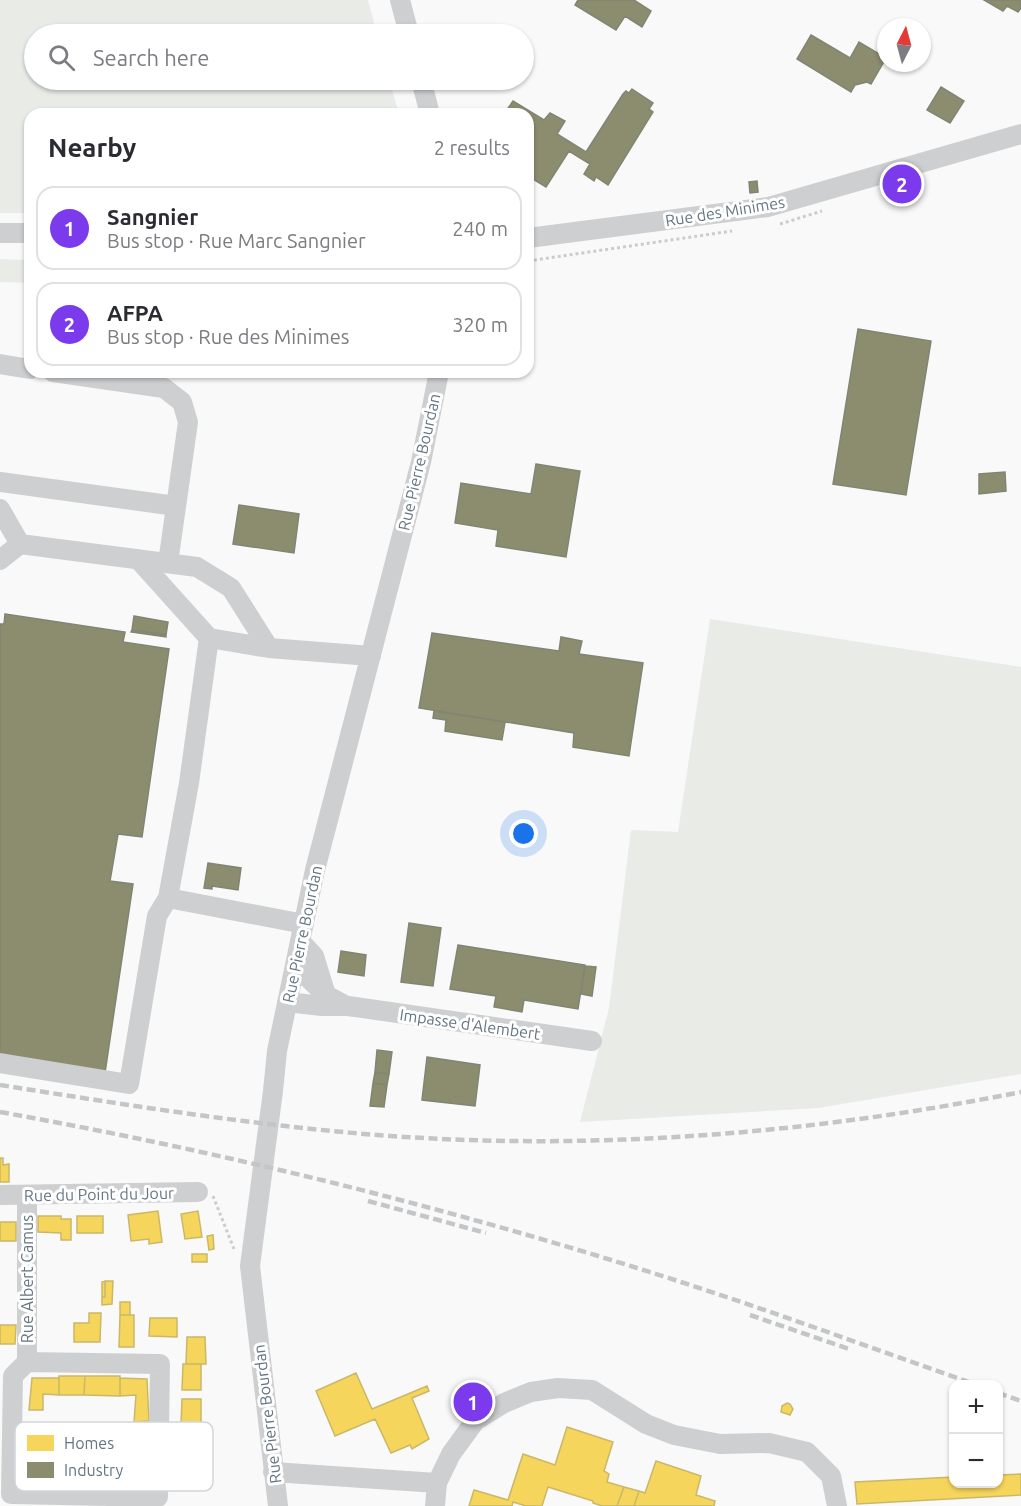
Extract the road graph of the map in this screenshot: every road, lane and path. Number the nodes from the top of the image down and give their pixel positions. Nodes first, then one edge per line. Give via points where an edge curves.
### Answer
1 (400, 0) edge
2 (406, 24) edge
3 (424, 90) edge
4 (428, 108) edge
5 (1021, 134) edge
6 (0, 233) edge
7 (24, 233) edge
8 (534, 237) edge
9 (0, 364) edge
10 (24, 368) edge
11 (95, 378) edge
12 (438, 378) edge
13 (0, 482) edge
14 (176, 506) junction
15 (0, 509) edge
16 (20, 544) junction
17 (138, 559) junction
18 (0, 560) edge
19 (168, 563) junction
20 (209, 638) junction
21 (269, 648) junction
22 (371, 656) junction
23 (168, 898) junction
24 (302, 933) junction
25 (294, 972) junction
26 (326, 995) junction
27 (287, 1002) junction
28 (348, 1006) junction
29 (592, 1041) dead end
30 (0, 1063) edge
31 (198, 1192) joint
32 (0, 1195) edge
33 (27, 1195) junction
34 (249, 1266) junction
35 (27, 1362) junction
36 (159, 1422) edge
37 (6, 1448) edge
38 (273, 1472) junction
39 (437, 1483) junction
40 (158, 1491) edge
41 (278, 1506) edge
42 (435, 1506) edge
43 (837, 1506) edge

1 - 2 street
3 - 4 street
5 - 8 street, Rue des Minimes via 768,207
6 - 7 street
9 - 10 street
11 - 14 street via 165,388 182,402 188,422
12 - 22 street, Rue Pierre Bourdan via 421,462
13 - 14 street
14 - 19 street
15 - 16 street
16 - 17 street
16 - 18 street
17 - 19 street
17 - 20 street
19 - 21 street via 197,567 231,588
20 - 21 street
20 - 23 street
21 - 22 street
22 - 24 street, Rue Pierre Bourdan
23 - 24 street
23 - 30 street via 157,916 129,1084
24 - 25 street, Rue Pierre Bourdan
24 - 26 street
25 - 26 street, Impasse d'Alembert via 305,975
25 - 27 street, Rue Pierre Bourdan
26 - 28 street, Impasse d'Alembert
27 - 28 street, Impasse d'Alembert
27 - 34 street, Rue Pierre Bourdan
28 - 29 street, Impasse d'Alembert
31 - 33 street, Rue du Point du Jour
31 - 34 path via 212,1194 236,1256
32 - 33 street, Rue du Point du Jour
33 - 35 street, Rue Albert Camus
34 - 38 street, Rue Pierre Bourdan
35 - 36 street, Rue Albert Camus via 160,1364
35 - 37 street, Rue Albert Camus via 13,1376
37 - 40 street, Rue Albert Camus via 11,1494 158,1497
38 - 39 street
38 - 41 street, Rue Pierre Bourdan
39 - 42 street
39 - 43 street via 456,1445 476,1421 531,1392 558,1388 592,1390 646,1424 675,1435 720,1444 770,1443 807,1452 831,1476

